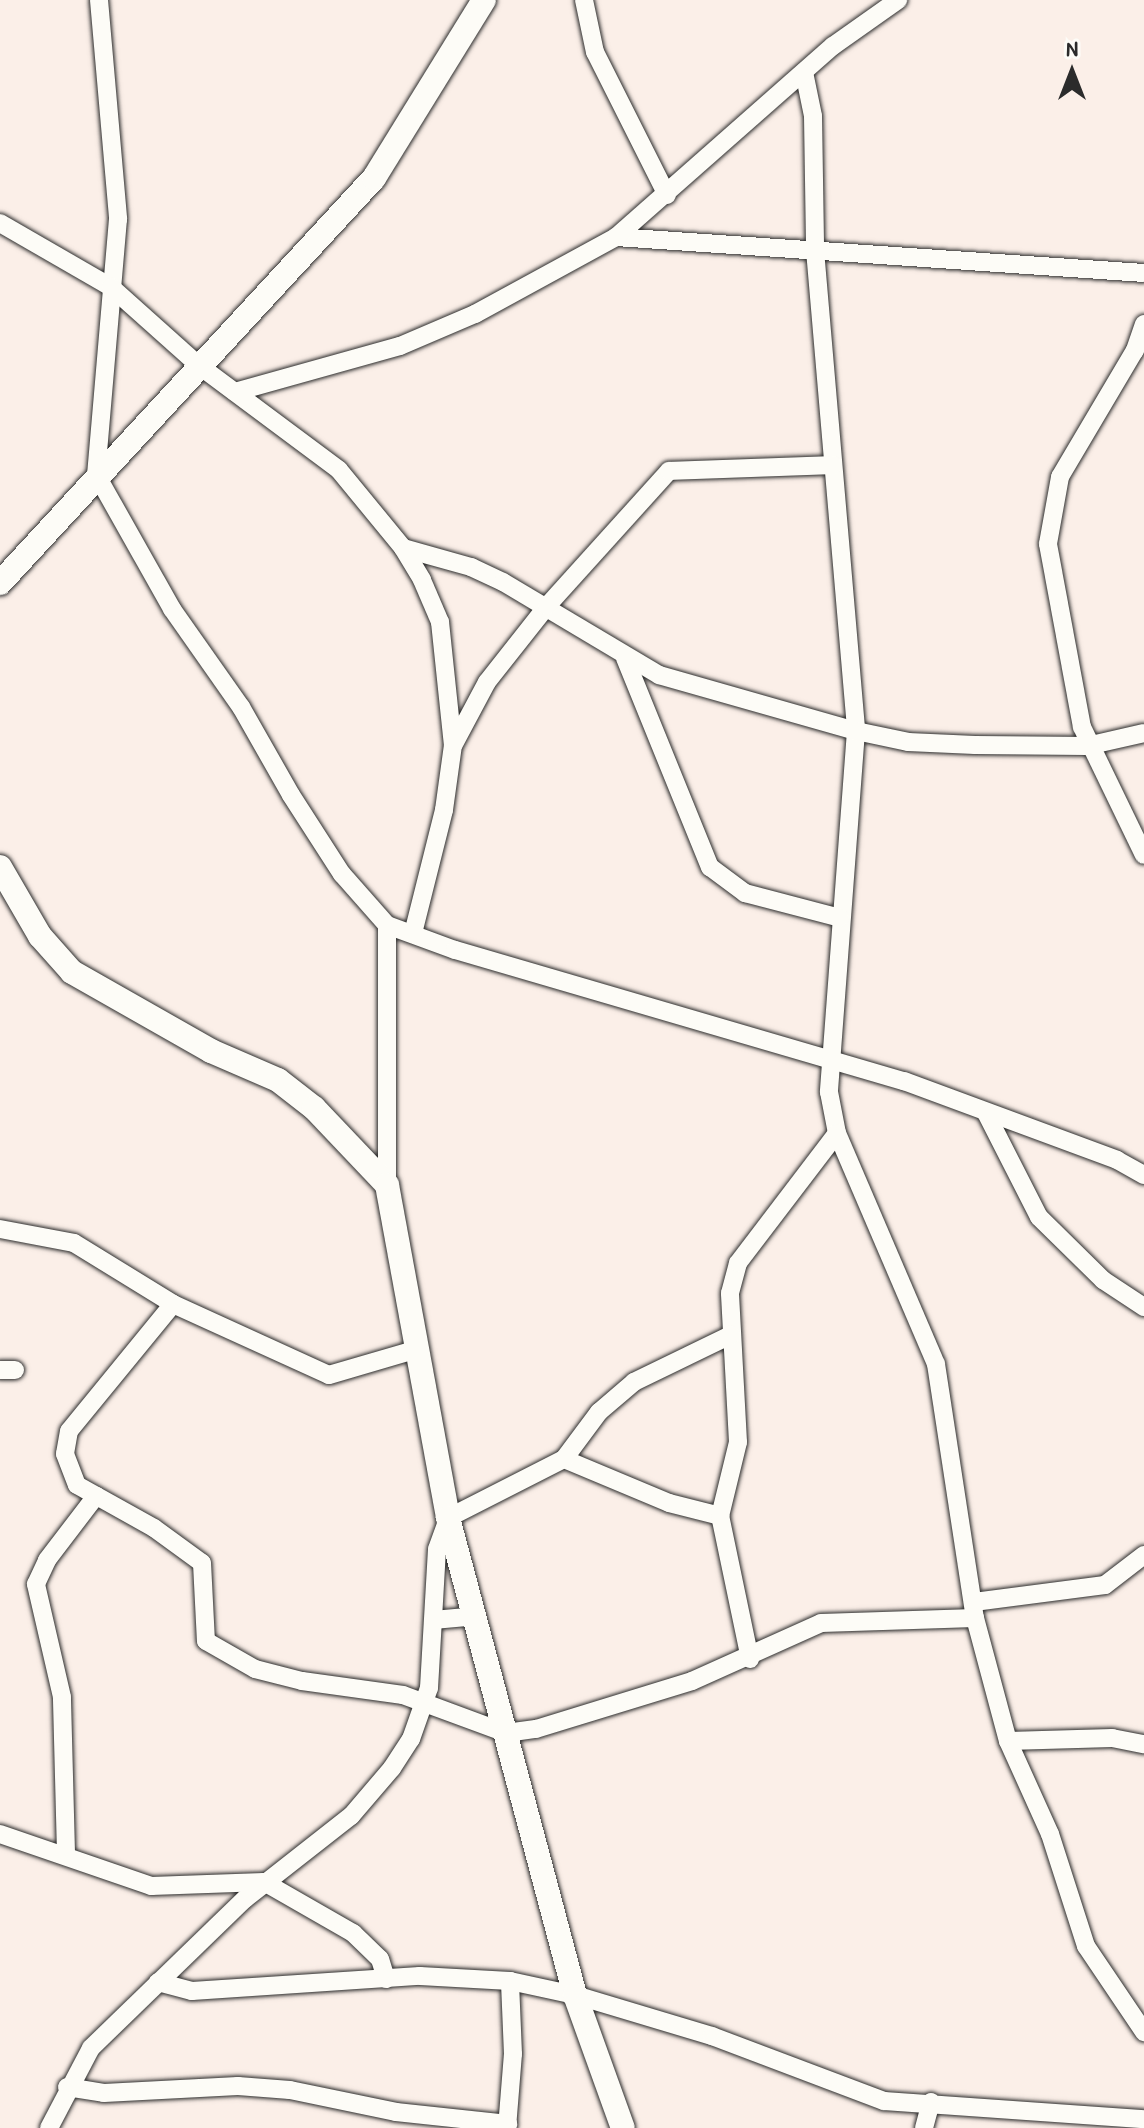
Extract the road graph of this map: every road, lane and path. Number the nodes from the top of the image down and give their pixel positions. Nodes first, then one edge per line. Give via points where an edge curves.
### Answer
1 (99, 0) edge
2 (484, 0) edge
3 (584, 0) edge
4 (898, 0) edge
5 (804, 72) junction
6 (667, 195) junction
7 (0, 223) edge
8 (616, 237) junction
9 (815, 250) junction
10 (1144, 273) edge
11 (111, 287) junction
12 (1144, 324) edge
13 (197, 364) junction
14 (235, 392) junction
15 (833, 465) junction
16 (96, 474) junction
17 (403, 548) junction
18 (0, 583) edge
19 (547, 606) junction
20 (625, 658) junction
21 (856, 731) junction
22 (1144, 733) edge
23 (453, 745) junction
24 (1087, 746) junction
25 (1144, 855) edge
26 (3, 879) edge
27 (840, 918) junction
28 (387, 925) junction
29 (413, 933) junction
30 (829, 1062) junction
31 (986, 1113) junction
32 (837, 1133) junction
33 (1144, 1175) edge
34 (387, 1185) junction
35 (0, 1229) edge
36 (173, 1304) junction
37 (1144, 1307) edge
38 (731, 1335) junction
39 (418, 1349) junction
40 (564, 1459) junction
41 (96, 1496) junction
42 (720, 1516) junction
43 (448, 1518) junction
44 (1144, 1555) edge
45 (974, 1610) junction
46 (477, 1616) junction
47 (434, 1620) junction
48 (750, 1659) junction
49 (426, 1702) junction
50 (506, 1733) junction
51 (1008, 1741) junction
52 (1144, 1744) edge
53 (0, 1834) edge
54 (66, 1853) junction
55 (264, 1882) junction
56 (386, 1979) junction
57 (510, 1981) junction
58 (158, 1982) junction
59 (575, 1995) junction
60 (1144, 2032) edge
61 (67, 2087) junction
62 (931, 2102) junction
63 (1144, 2119) edge
64 (508, 2126) edge
65 (49, 2128) edge
66 (623, 2128) edge
67 (924, 2128) edge

1 - 11 street via 118,219
2 - 13 street via 374,178
3 - 6 street via 595,52
4 - 5 street
5 - 6 street
5 - 9 street via 813,116
6 - 8 street
7 - 11 street
8 - 9 street
8 - 14 street via 475,314 400,346
9 - 10 street
9 - 15 street
11 - 13 street
11 - 16 street
12 - 24 street via 1135,350 1093,416 1053,495 1051,579
13 - 14 street
13 - 16 street
14 - 17 street via 339,470
15 - 19 street via 669,471
15 - 21 street
16 - 18 street
16 - 28 street via 172,609 241,707 291,795 342,874
17 - 19 street via 471,567
17 - 23 street via 440,622
19 - 20 street
19 - 23 street via 487,682
20 - 21 street via 717,693
20 - 27 street via 710,867 745,893
21 - 24 street via 908,742
21 - 27 street
22 - 24 street
23 - 29 street via 444,810
24 - 25 street via 1115,790
26 - 34 street via 40,936 72,972 211,1051 278,1080 314,1108
27 - 30 street
28 - 29 street
28 - 34 street
29 - 30 street
30 - 31 street via 904,1081
30 - 32 street
31 - 33 street via 1117,1160
31 - 37 street via 1039,1217 1084,1264
32 - 38 street via 738,1263 730,1293
32 - 45 street via 936,1364
34 - 39 street
35 - 36 street via 74,1243
36 - 39 street via 329,1375
36 - 41 street via 69,1431 65,1454 71,1473 77,1485
38 - 40 street via 634,1382 599,1412
38 - 42 street via 738,1442
39 - 43 street
40 - 42 street via 669,1503
40 - 43 street
41 - 49 street via 202,1563 206,1641 218,1652 302,1681
41 - 54 street via 47,1560 36,1584 62,1697
42 - 48 street
43 - 46 street
43 - 47 street via 437,1549
44 - 45 street via 1105,1585
45 - 48 street via 821,1623
45 - 51 street
46 - 47 street
46 - 50 street
47 - 49 street
48 - 50 street via 536,1729
49 - 50 street
49 - 55 street via 411,1739 373,1795
50 - 59 street
51 - 52 street via 1112,1738
51 - 60 street via 1050,1834 1086,1946
53 - 54 street
54 - 55 street via 151,1886
55 - 56 street via 353,1933 380,1959
55 - 58 street
56 - 57 street via 452,1976
56 - 58 street via 192,1991
57 - 59 street
57 - 64 street via 513,2054
58 - 61 street via 91,2048
59 - 62 street via 712,2036 884,2101
59 - 66 street
61 - 64 street via 104,2093 238,2086 290,2090 396,2112
61 - 65 street
62 - 63 street
62 - 67 street

